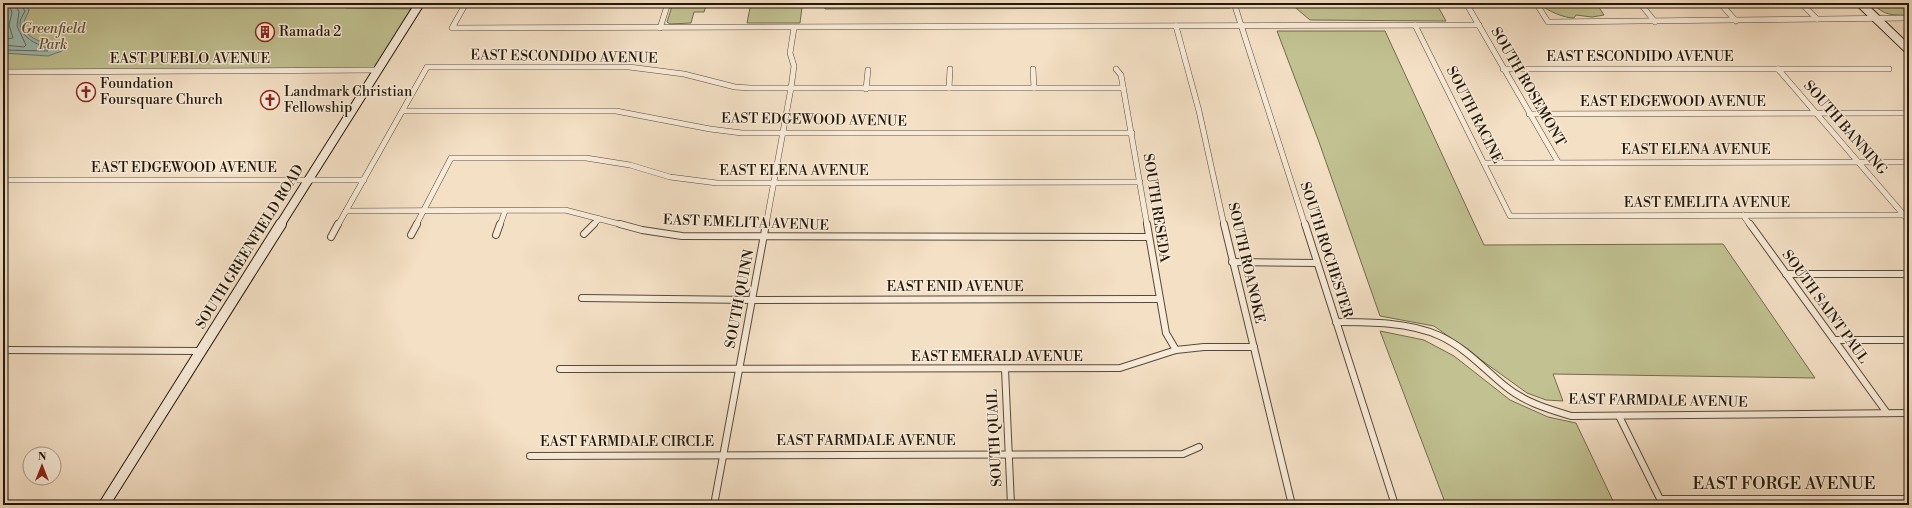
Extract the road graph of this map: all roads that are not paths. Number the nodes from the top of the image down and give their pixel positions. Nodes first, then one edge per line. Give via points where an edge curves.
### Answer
1 (420, 3) edge
2 (466, 3) edge
3 (668, 3) edge
4 (1234, 3) edge
5 (1466, 3) edge
6 (1536, 3) edge
7 (1640, 3) edge
8 (1720, 3) edge
9 (1801, 3) edge
10 (1860, 3) edge
11 (1816, 18) junction
12 (1876, 18) junction
13 (1909, 18) edge
14 (1736, 21) junction
15 (1655, 22) junction
16 (1415, 25) junction
17 (1479, 25) junction
18 (1176, 26) junction
19 (1241, 26) junction
20 (660, 28) junction
21 (794, 28) junction
22 (1909, 50) edge
23 (1033, 69) dead end
24 (1778, 69) junction
25 (1889, 69) dead end
26 (378, 70) junction
27 (868, 70) dead end
28 (950, 70) dead end
29 (1116, 70) dead end
30 (1503, 70) junction
31 (3, 72) edge
32 (791, 88) junction
33 (950, 88) junction
34 (1034, 88) junction
35 (1124, 88) junction
36 (866, 89) junction
37 (403, 111) junction
38 (1816, 113) junction
39 (1909, 113) edge
40 (1529, 114) junction
41 (1132, 133) junction
42 (782, 134) junction
43 (1558, 162) junction
44 (1859, 162) junction
45 (1909, 162) edge
46 (1484, 163) junction
47 (3, 180) edge
48 (309, 180) junction
49 (364, 180) junction
50 (1140, 182) junction
51 (773, 184) junction
52 (346, 211) junction
53 (424, 211) junction
54 (506, 211) junction
55 (1743, 215) junction
56 (1907, 215) edge
57 (1510, 216) joint
58 (600, 219) junction
59 (1909, 221) edge
60 (584, 234) dead end
61 (411, 235) dead end
62 (496, 235) dead end
63 (331, 237) dead end
64 (1148, 237) junction
65 (763, 238) junction
66 (1232, 262) junction
67 (1317, 263) junction
68 (1786, 274) junction
69 (1909, 274) edge
70 (582, 298) dead end
71 (1159, 299) junction
72 (752, 300) junction
73 (1336, 322) junction
74 (1834, 340) junction
75 (1909, 340) edge
76 (1254, 347) junction
77 (3, 350) edge
78 (1176, 350) junction
79 (201, 351) junction
80 (560, 369) dead end
81 (1005, 369) junction
82 (738, 370) junction
83 (1887, 413) junction
84 (1909, 413) edge
85 (1619, 416) junction
86 (1199, 447) dead end
87 (723, 454) junction
88 (1009, 454) junction
89 (530, 456) dead end
90 (1909, 499) edge
91 (1661, 502) edge
92 (104, 505) edge
93 (714, 505) edge
94 (1012, 505) edge
95 (1292, 505) edge
96 (1395, 505) edge

1 - 26 main road, SOUTH GREENFIELD ROAD
2 - 20 street via 452,28
3 - 20 street
4 - 19 street, SOUTH ROCHESTER
5 - 17 street, SOUTH ROSEMONT
6 - 15 street via 1548,22
7 - 15 street
8 - 14 street
9 - 11 street
10 - 12 main road
11 - 12 street
11 - 14 street
12 - 13 street
12 - 22 main road
14 - 15 street
16 - 17 street
16 - 19 street
16 - 46 street, SOUTH RACINE
17 - 30 street, SOUTH ROSEMONT
18 - 19 street
18 - 21 street
18 - 66 street, SOUTH ROANOKE via 1199,111
19 - 67 street, SOUTH ROCHESTER
20 - 21 street
21 - 32 street, SOUTH QUINN via 790,54 794,66
23 - 34 street
24 - 25 street, EAST ESCONDIDO AVENUE
24 - 30 street, EAST ESCONDIDO AVENUE
24 - 38 street, SOUTH BANNING
26 - 31 street, EAST PUEBLO AVENUE
26 - 48 main road, SOUTH GREENFIELD ROAD
27 - 36 street
28 - 33 street
29 - 35 street, SOUTH RESEDA
30 - 40 street, SOUTH ROSEMONT
32 - 36 street, EAST ESCONDIDO AVENUE
32 - 37 street, EAST ESCONDIDO AVENUE via 735,87 684,74 629,67 427,67
32 - 42 street, SOUTH QUINN
33 - 34 street, EAST ESCONDIDO AVENUE
33 - 36 street, EAST ESCONDIDO AVENUE
34 - 35 street, EAST ESCONDIDO AVENUE
35 - 41 street, SOUTH RESEDA
37 - 42 street, EAST EDGEWOOD AVENUE via 616,111 716,131
37 - 49 street
38 - 39 street, EAST EDGEWOOD AVENUE
38 - 40 street, EAST EDGEWOOD AVENUE
38 - 44 street, SOUTH BANNING
40 - 43 street, SOUTH ROSEMONT
41 - 42 street, EAST EDGEWOOD AVENUE
41 - 50 street, SOUTH RESEDA
42 - 51 street, SOUTH QUINN
43 - 44 street, EAST ELENA AVENUE
43 - 46 street, EAST ELENA AVENUE
44 - 45 street, EAST ELENA AVENUE
44 - 56 street, SOUTH BANNING
46 - 57 street, SOUTH RACINE
47 - 48 street, EAST EDGEWOOD AVENUE
48 - 49 street, EAST EDGEWOOD AVENUE
48 - 79 main road, SOUTH GREENFIELD ROAD
49 - 52 street
50 - 51 street, EAST ELENA AVENUE
50 - 64 street, SOUTH RESEDA
51 - 53 street, EAST ELENA AVENUE via 693,181 609,160 586,158 451,158
51 - 65 street, SOUTH QUINN
52 - 53 street, EAST EMELITA AVENUE
52 - 63 street
53 - 54 street, EAST EMELITA AVENUE
53 - 61 street
54 - 58 street, EAST EMELITA AVENUE via 565,210
54 - 62 street
55 - 56 street, EAST EMELITA AVENUE
55 - 57 street, EAST EMELITA AVENUE
55 - 68 street, SOUTH SAINT PAUL
56 - 59 street, SOUTH BANNING
58 - 60 street
58 - 65 street, EAST EMELITA AVENUE via 642,230 682,236
64 - 65 street, EAST EMELITA AVENUE
64 - 71 street, SOUTH RESEDA
65 - 72 street, SOUTH QUINN
66 - 67 street
66 - 76 street, SOUTH ROANOKE
67 - 73 street, SOUTH ROCHESTER
68 - 69 street
68 - 74 street, SOUTH SAINT PAUL
70 - 72 street, EAST ENID AVENUE
71 - 72 street, EAST ENID AVENUE
71 - 78 street, SOUTH RESEDA via 1166,333
72 - 82 street, SOUTH QUINN
73 - 85 street, EAST FARMDALE AVENUE via 1398,324 1440,336 1476,359 1506,387 1534,404 1571,416
73 - 96 street, SOUTH ROCHESTER
74 - 75 street
74 - 83 street, SOUTH SAINT PAUL
76 - 78 street, EAST EMERALD AVENUE
76 - 95 street, SOUTH ROANOKE
77 - 79 street
78 - 81 street, EAST EMERALD AVENUE via 1120,368
79 - 92 main road, SOUTH GREENFIELD ROAD
80 - 82 street, EAST EMERALD AVENUE
81 - 82 street, EAST EMERALD AVENUE
81 - 88 street, SOUTH QUAIL
82 - 87 street, SOUTH QUINN
83 - 84 street, EAST FARMDALE AVENUE
83 - 85 street, EAST FARMDALE AVENUE
85 - 91 street
86 - 88 street via 1183,454
87 - 88 street, EAST FARMDALE AVENUE
87 - 89 street, EAST FARMDALE CIRCLE
87 - 93 street, SOUTH QUINN
88 - 94 street, SOUTH QUAIL
90 - 91 street, EAST FORGE AVENUE

